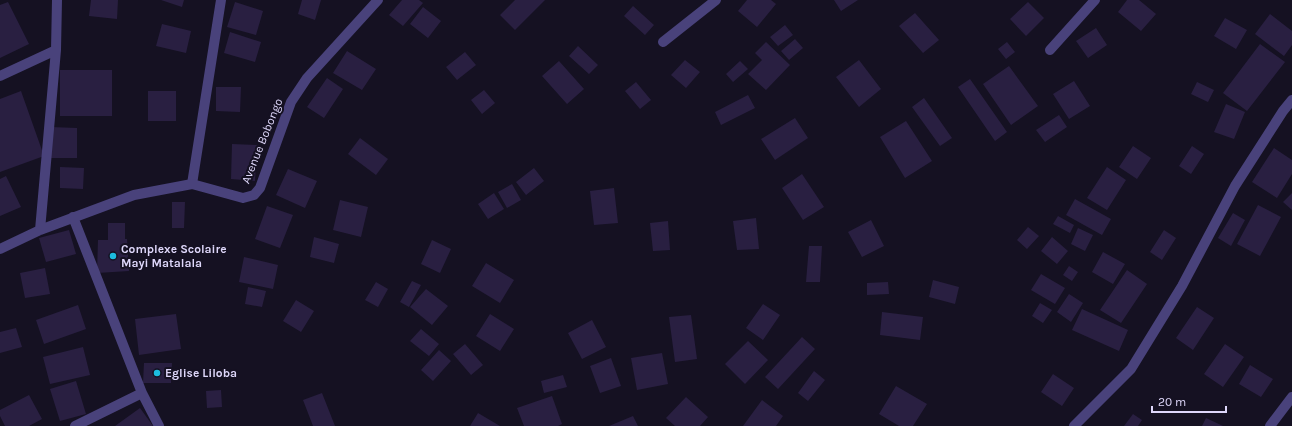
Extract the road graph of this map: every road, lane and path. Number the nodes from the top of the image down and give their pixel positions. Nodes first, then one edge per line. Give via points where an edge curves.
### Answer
1 (57, 0) edge
2 (221, 0) edge
3 (378, 0) edge
4 (716, 0) edge
5 (1095, 0) edge
6 (663, 42) dead end
7 (56, 50) junction
8 (1050, 50) dead end
9 (0, 76) edge
10 (1292, 100) edge
11 (192, 184) junction
12 (73, 217) junction
13 (40, 230) junction
14 (0, 249) edge
15 (142, 393) junction
16 (1292, 397) edge
17 (75, 426) edge
18 (159, 426) edge
19 (1074, 426) edge
20 (1270, 426) edge

1 - 7 street
2 - 11 street
3 - 11 street, Avenue Bobongo via 307,78 290,102 260,188 254,195 243,198
4 - 6 street
5 - 8 street
7 - 9 street
7 - 13 street
10 - 19 street via 1235,186 1182,286 1130,369
11 - 12 street, Avenue Bobongo via 134,195
12 - 13 street, Avenue Bobongo
12 - 15 street
13 - 14 street, Avenue Bobongo
15 - 17 street
15 - 18 street
16 - 20 street

